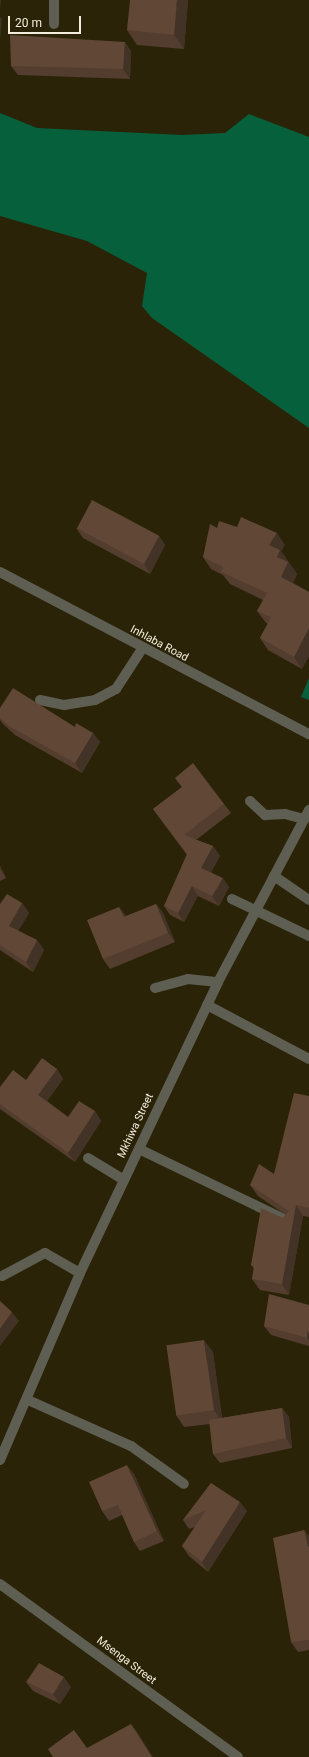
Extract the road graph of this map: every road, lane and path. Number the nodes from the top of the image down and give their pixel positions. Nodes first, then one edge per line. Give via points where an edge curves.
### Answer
1 (54, 0) edge
2 (54, 24) dead end
3 (0, 572) edge
4 (142, 648) junction
5 (40, 700) dead end
6 (309, 734) edge
7 (250, 801) dead end
8 (307, 814) edge
9 (274, 876) junction
10 (232, 899) dead end
11 (309, 900) edge
12 (256, 910) junction
13 (309, 936) edge
14 (218, 982) junction
15 (155, 988) dead end
16 (207, 1005) junction
17 (309, 1060) edge
18 (139, 1149) junction
19 (88, 1158) dead end
20 (124, 1180) junction
21 (290, 1222) edge
22 (80, 1273) junction
23 (2, 1276) dead end
24 (28, 1400) junction
25 (0, 1460) edge
26 (184, 1484) dead end
27 (0, 1584) edge
28 (238, 1757) edge

1 - 2 street
3 - 4 street, Inhlaba Road
4 - 5 street via 116,689 95,700 64,705
4 - 6 street, Inhlaba Road
7 - 8 street via 266,815
8 - 9 street, Mkhiwa Street
9 - 11 street
9 - 12 street, Mkhiwa Street
10 - 12 street
12 - 13 street
12 - 14 street, Mkhiwa Street
14 - 15 street via 188,980
14 - 16 street, Mkhiwa Street
16 - 17 street
16 - 18 street, Mkhiwa Street
18 - 20 street, Mkhiwa Street
18 - 21 street
19 - 20 street
20 - 22 street, Mkhiwa Street
22 - 23 street via 45,1253
22 - 24 street, Mkhiwa Street
24 - 25 street, Mkhiwa Street
24 - 26 street via 131,1446
27 - 28 street, Msenga Street

